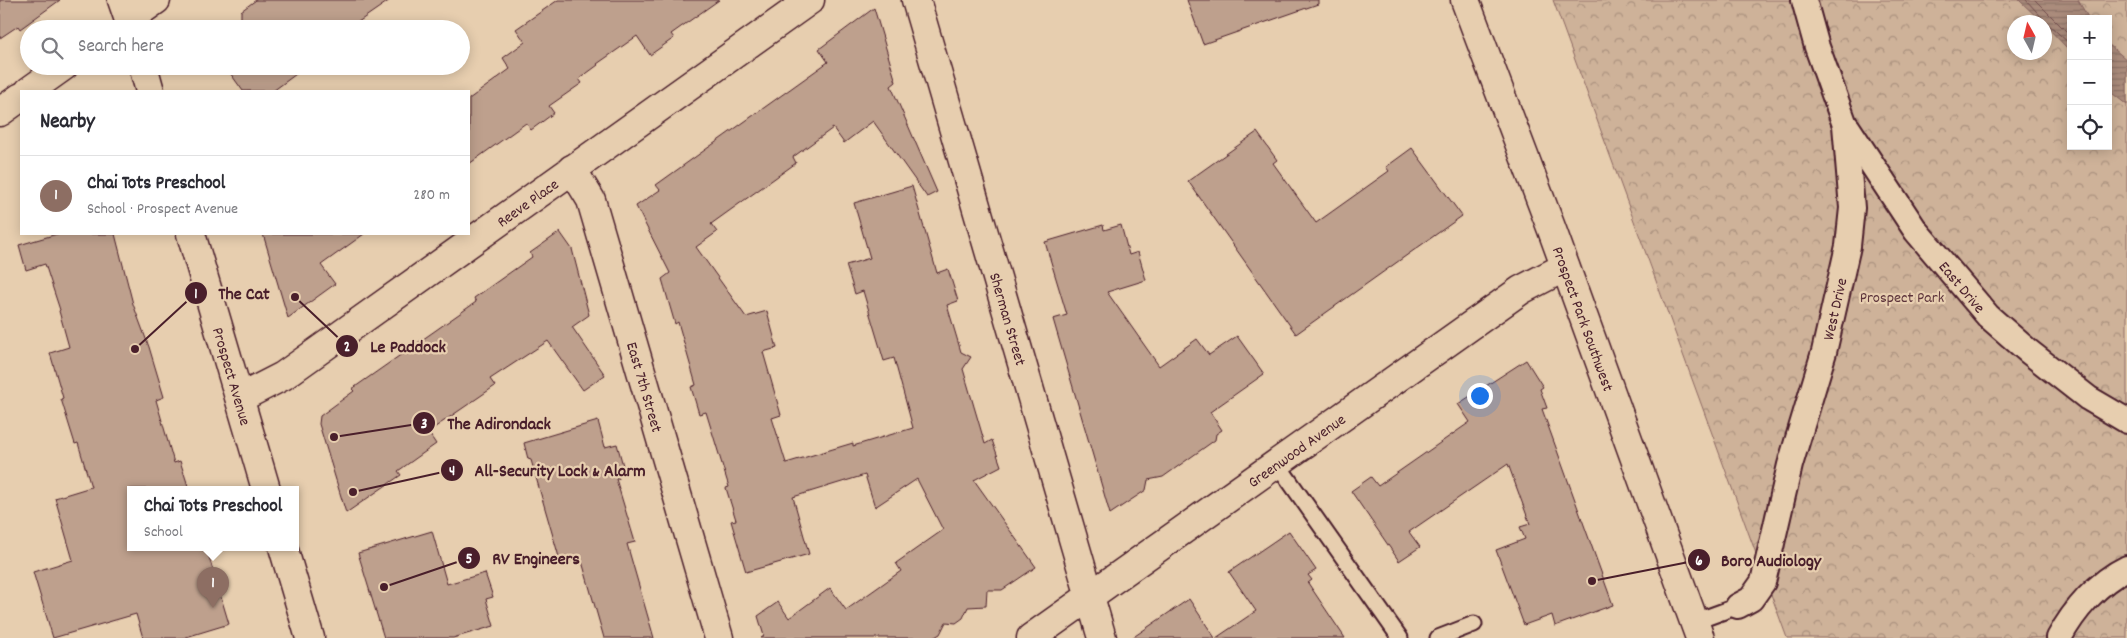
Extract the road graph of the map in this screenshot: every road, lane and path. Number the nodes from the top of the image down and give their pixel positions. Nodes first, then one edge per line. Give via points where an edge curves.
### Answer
1 (156, 0) edge
2 (810, 0) edge
3 (916, 0) edge
4 (1465, 0) edge
5 (1804, 0) edge
6 (125, 19) edge
7 (51, 75) edge
8 (146, 75) edge
9 (30, 90) edge
10 (150, 90) edge
11 (20, 98) edge
12 (0, 112) edge
13 (1845, 125) junction
14 (572, 169) junction
15 (191, 235) edge
16 (1565, 267) junction
17 (240, 398) junction
18 (2123, 420) edge
19 (1276, 462) junction
20 (265, 486) edge
21 (284, 551) edge
22 (2125, 567) edge
23 (1090, 596) junction
24 (1738, 606) joint
25 (1474, 624) dead end
26 (1697, 630) edge
27 (310, 638) edge
28 (719, 638) edge
29 (1031, 638) edge
30 (1102, 638) edge
31 (1400, 638) edge
32 (1438, 638) edge
33 (2059, 638) edge

1 - 6 street
2 - 14 street, Reeve Place
3 - 23 street, Sherman Street
4 - 16 street, Prospect Park Southwest
5 - 13 street, West Drive
7 - 9 street
8 - 10 street
11 - 12 street
13 - 18 street, East Drive via 1916,231 1988,316 2065,380
13 - 24 street, West Drive via 1852,208 1839,290 1790,466 1763,582 1751,599
14 - 17 street, Reeve Place via 283,376
14 - 28 street, East 7th Street via 591,200
15 - 17 street, Prospect Avenue
16 - 19 street, Greenwood Avenue via 1520,290
16 - 26 street, Prospect Park Southwest
17 - 20 street, Prospect Avenue
19 - 23 street, Greenwood Avenue
19 - 31 lane
21 - 27 street
22 - 33 street via 2090,595
23 - 29 street, Greenwood Avenue
23 - 30 street, Sherman Street
24 - 26 lane
25 - 32 lane

